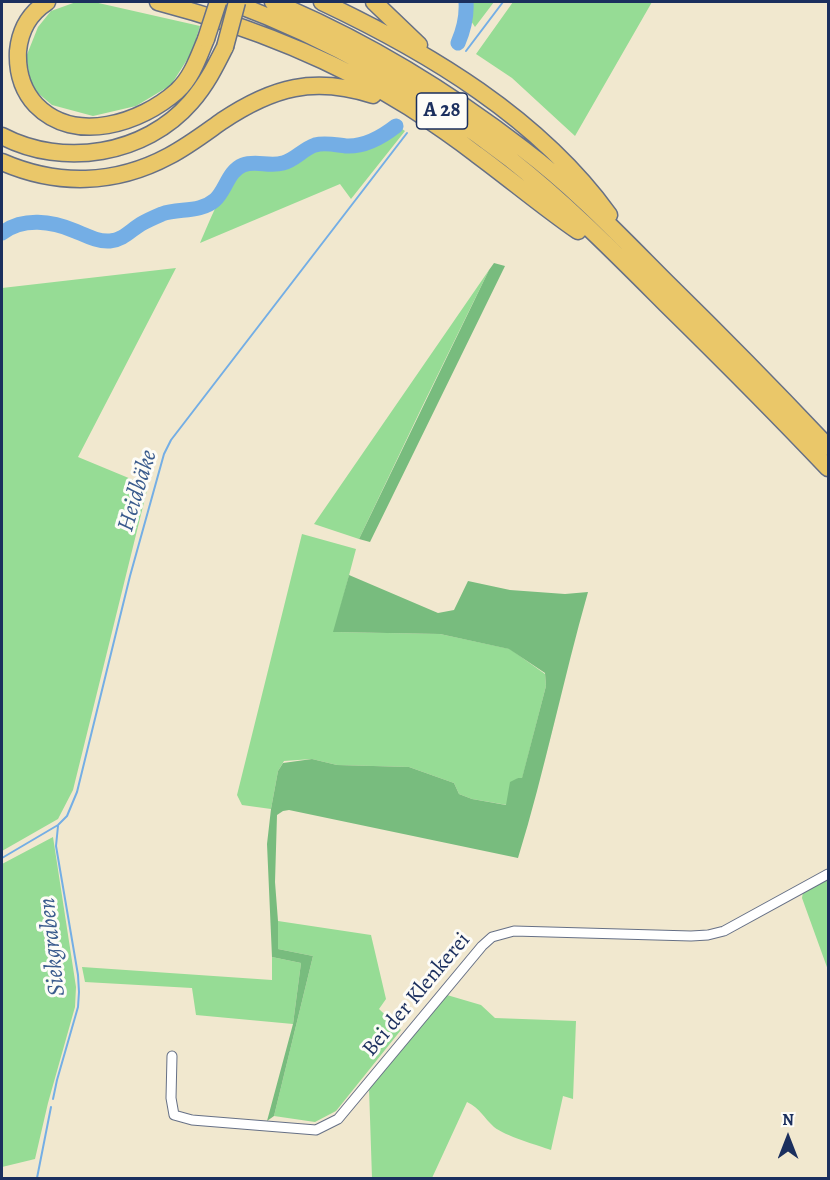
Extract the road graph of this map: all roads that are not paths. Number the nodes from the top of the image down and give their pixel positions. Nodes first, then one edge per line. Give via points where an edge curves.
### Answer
1 (47, 2) edge
2 (158, 2) edge
3 (218, 2) edge
4 (231, 2) edge
5 (237, 2) edge
6 (273, 2) edge
7 (322, 2) edge
8 (374, 2) edge
9 (447, 69) junction
10 (408, 107) junction
11 (2, 136) edge
12 (2, 162) edge
13 (632, 247) junction
14 (626, 263) junction
15 (828, 447) edge
16 (828, 468) edge
17 (828, 874) edge
18 (172, 1056) dead end

1 - 3 highway, bridge via 27,22 19,41 17,63 21,83 43,112 61,122 83,127 107,126 135,118 179,89 193,72
2 - 10 highway via 228,21 311,55
4 - 14 highway, A 28 via 326,44 433,105 511,160
5 - 11 highway, bridge via 225,47 204,86 190,104 155,131 115,149 67,154 26,146
6 - 13 highway, A 28 via 362,44 443,92 524,149
7 - 9 highway
8 - 9 highway
9 - 13 highway via 509,114 569,167 595,195
10 - 12 highway via 354,88 298,87 248,105 170,156 129,173 103,178 62,178
10 - 14 highway
13 - 15 highway, A 28
14 - 16 highway, A 28
17 - 18 street, Bei der Klenkerei via 708,935 514,931 492,938 338,1119 316,1130 192,1120 174,1115

